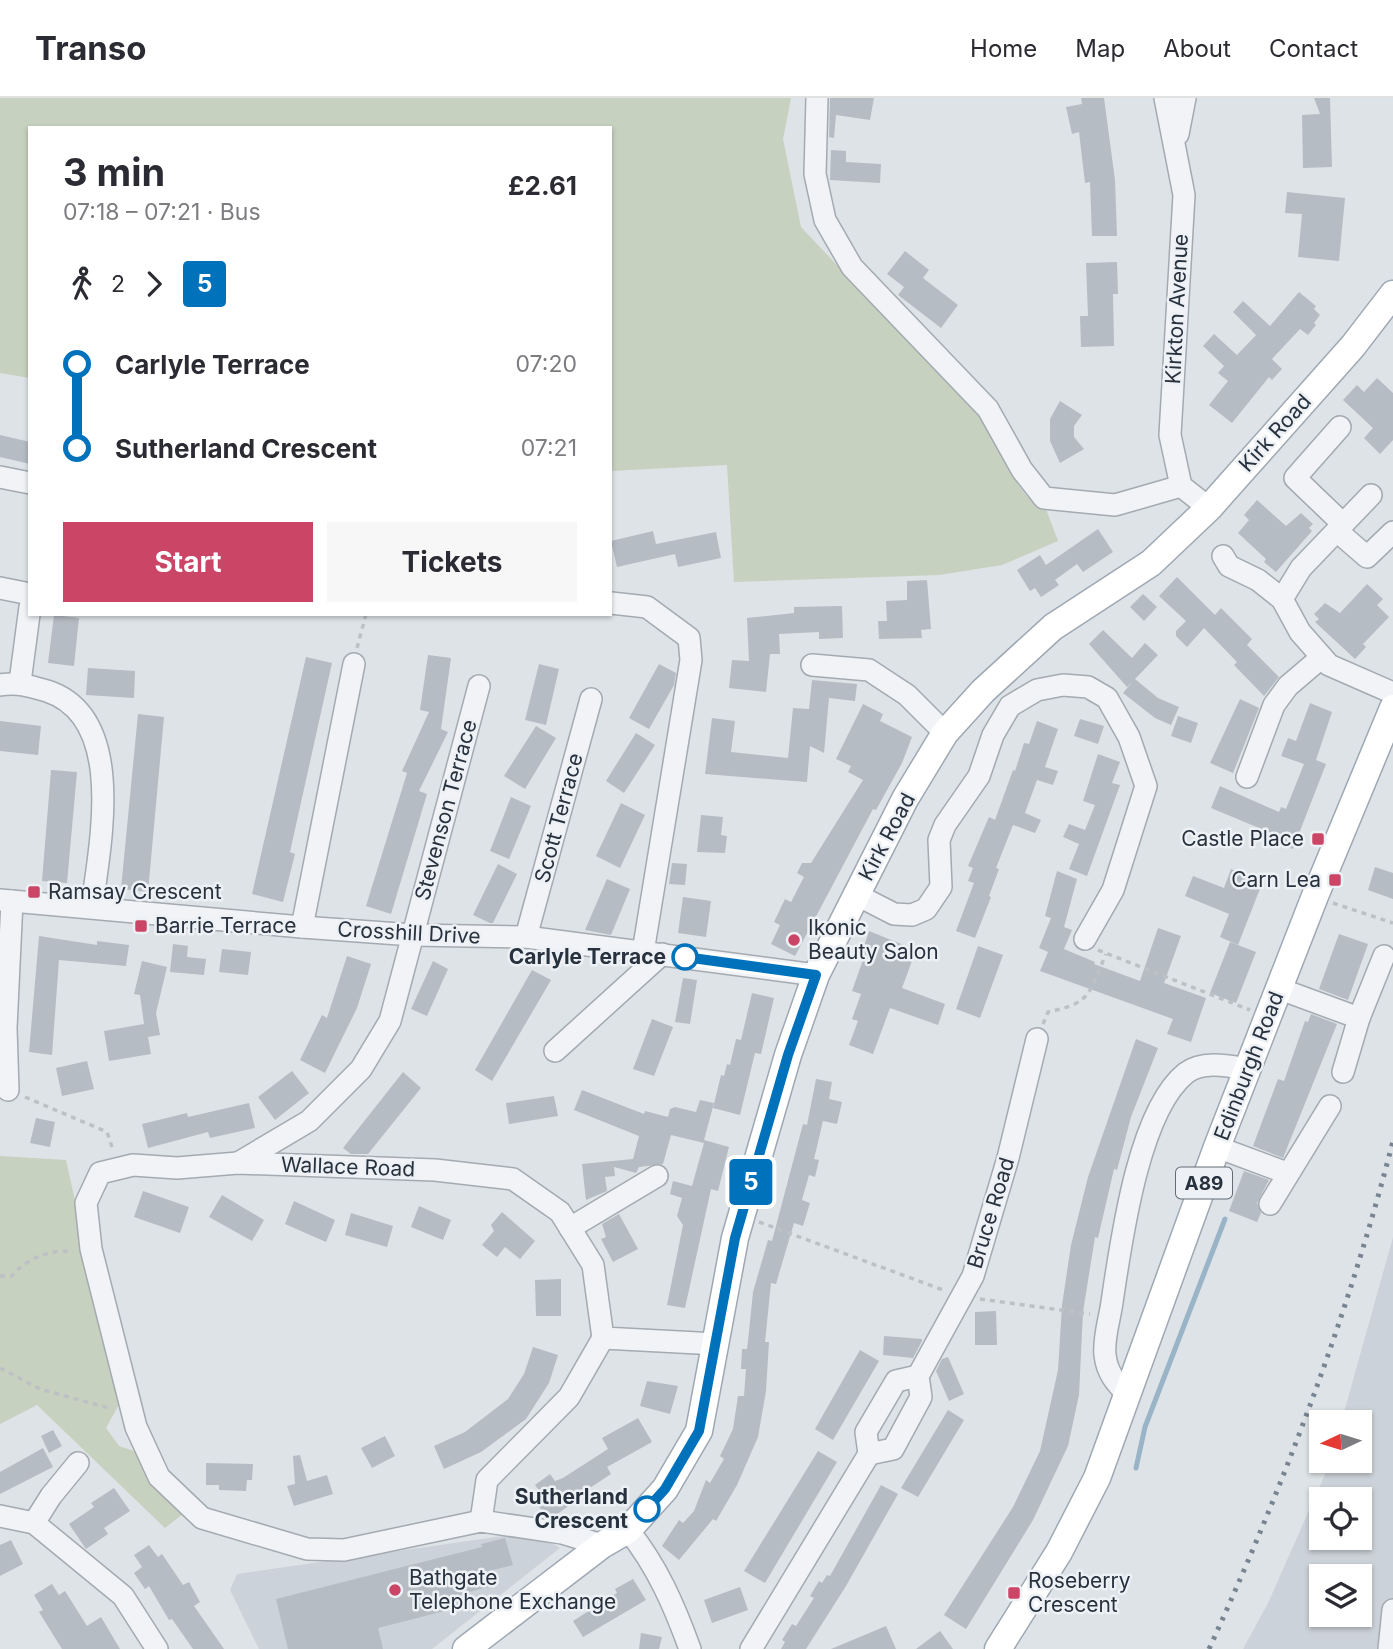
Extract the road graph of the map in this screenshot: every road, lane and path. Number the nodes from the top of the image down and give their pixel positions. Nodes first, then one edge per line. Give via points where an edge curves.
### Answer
1 (817, 98) edge
2 (1165, 98) edge
3 (1185, 98) edge
4 (1176, 142) junction
5 (1393, 294) edge
6 (1340, 427) dead end
7 (0, 477) edge
8 (28, 483) edge
9 (1181, 486) junction
10 (1371, 495) dead end
11 (1209, 508) junction
12 (1340, 527) junction
13 (1393, 532) edge
14 (1223, 556) dead end
15 (0, 587) edge
16 (28, 594) edge
17 (1282, 599) junction
18 (612, 603) edge
19 (28, 615) edge
20 (365, 616) edge
21 (1322, 657) junction
22 (354, 664) joint
23 (812, 665) dead end
24 (10, 683) edge
25 (479, 685) dead end
26 (1393, 692) edge
27 (591, 699) dead end
28 (1393, 708) edge
29 (946, 733) junction
30 (1247, 777) dead end
31 (857, 895) junction
32 (1315, 896) junction
33 (6, 900) edge
34 (92, 906) junction
35 (1393, 923) edge
36 (302, 927) junction
37 (413, 935) junction
38 (526, 937) junction
39 (1084, 939) dead end
40 (653, 953) junction
41 (1384, 957) dead end
42 (816, 975) junction
43 (1280, 989) junction
44 (1269, 1017) junction
45 (1359, 1018) junction
46 (3, 1029) edge
47 (1037, 1039) joint
48 (555, 1051) dead end
49 (1248, 1069) junction
50 (1343, 1072) dead end
51 (8, 1090) joint
52 (1330, 1106) dead end
53 (1217, 1147) junction
54 (238, 1163) junction
55 (119, 1169) junction
56 (1287, 1173) junction
57 (657, 1176) dead end
58 (1270, 1204) dead end
59 (742, 1215) junction
60 (570, 1228) junction
61 (91, 1249) junction
62 (0, 1276) edge
63 (961, 1297) junction
64 (1110, 1317) junction
65 (603, 1338) junction
66 (717, 1345) junction
67 (0, 1368) edge
68 (918, 1376) junction
69 (1128, 1395) junction
70 (136, 1427) junction
71 (869, 1454) junction
72 (78, 1463) dead end
73 (0, 1516) edge
74 (481, 1521) junction
75 (34, 1523) junction
76 (628, 1530) junction
77 (602, 1545) junction
78 (1393, 1609) edge
79 (158, 1649) edge
80 (466, 1649) edge
81 (690, 1649) edge
82 (751, 1649) edge
83 (998, 1649) edge
84 (1390, 1649) edge

1 - 9 street via 815,174 825,219 852,267 988,409 1022,470 1044,498 1115,505
2 - 4 street, Kirkton Avenue
3 - 4 street
4 - 9 street, Kirkton Avenue via 1184,195 1170,435
5 - 11 main road, Kirk Road via 1353,346
6 - 12 street via 1295,478
7 - 8 street
9 - 11 street
10 - 12 street
11 - 29 main road, Kirk Road via 1151,562 1053,627 983,691
12 - 13 street via 1367,557
12 - 17 street via 1301,568
14 - 17 street via 1229,566
15 - 16 street
17 - 21 street via 1300,632
18 - 40 street via 647,607 689,639 691,660
19 - 24 street
20 - 22 path
21 - 26 street via 1329,665
21 - 30 street via 1288,686 1274,705
22 - 36 street
23 - 29 street via 869,670 907,695
24 - 34 street via 65,697 90,725 102,776 103,821
25 - 37 street, Stevenson Terrace
27 - 38 street, Scott Terrace
28 - 32 main road, Edinburgh Road / A89
29 - 31 main road, Kirk Road via 905,799
31 - 39 street via 894,914 912,915 926,909 940,887 939,841 945,825 979,776 993,735 1010,706 1037,690 1088,687 1107,698 1129,737 1146,786 1113,890
31 - 42 main road, Kirk Road
32 - 35 path
32 - 43 main road, Edinburgh Road / A89
33 - 34 street, Crosshill Drive
33 - 46 street
34 - 36 street, Crosshill Drive
36 - 37 street, Crosshill Drive
37 - 38 street, Crosshill Drive
37 - 54 street, Stevenson Terrace via 390,1021 361,1069 309,1121
38 - 40 street, Crosshill Drive
40 - 42 street, Crosshill Drive
40 - 48 street
41 - 45 street
42 - 59 main road, Kirk Road
43 - 44 main road, Edinburgh Road / A89
43 - 45 street
44 - 47 path via 1108,955 1090,992 1076,1006 1048,1012
44 - 49 main road, Edinburgh Road / A89
45 - 50 street
46 - 51 street
47 - 63 street, Bruce Road via 1009,1158 973,1276
49 - 53 main road, Edinburgh Road / A89
49 - 64 street via 1211,1064 1189,1071 1169,1090 1137,1172
51 - 55 path via 107,1132
52 - 56 street
53 - 56 street
53 - 69 main road, Edinburgh Road / A89
54 - 55 street, Wallace Road
54 - 60 street, Wallace Road via 435,1170 513,1179 560,1212
55 - 61 street via 100,1173 86,1203
56 - 58 street
57 - 60 street
59 - 63 path
59 - 66 main road, Kirk Road
60 - 65 street, Wallace Road via 593,1265
61 - 62 path via 85,1254 58,1249 12,1276
61 - 70 street
63 - 64 path
63 - 68 street, Bruce Road
64 - 69 street via 1104,1353 1111,1378
65 - 66 street
65 - 74 street via 569,1397 487,1480
66 - 76 main road, Kirk Road via 699,1431 665,1489
67 - 70 path via 40,1389 106,1405
68 - 71 street via 896,1381 866,1432
68 - 71 street, Bruce Road via 921,1397 893,1448
69 - 83 main road, Edinburgh Road / A89 via 1097,1478 1059,1552
70 - 74 street via 159,1476 202,1518 307,1549 344,1550
71 - 82 street
72 - 75 street
73 - 75 street
74 - 77 street via 562,1533
75 - 79 street via 123,1596
76 - 77 main road, Kirk Road
76 - 81 street via 671,1597
77 - 80 main road, Kirk Road
78 - 84 street

